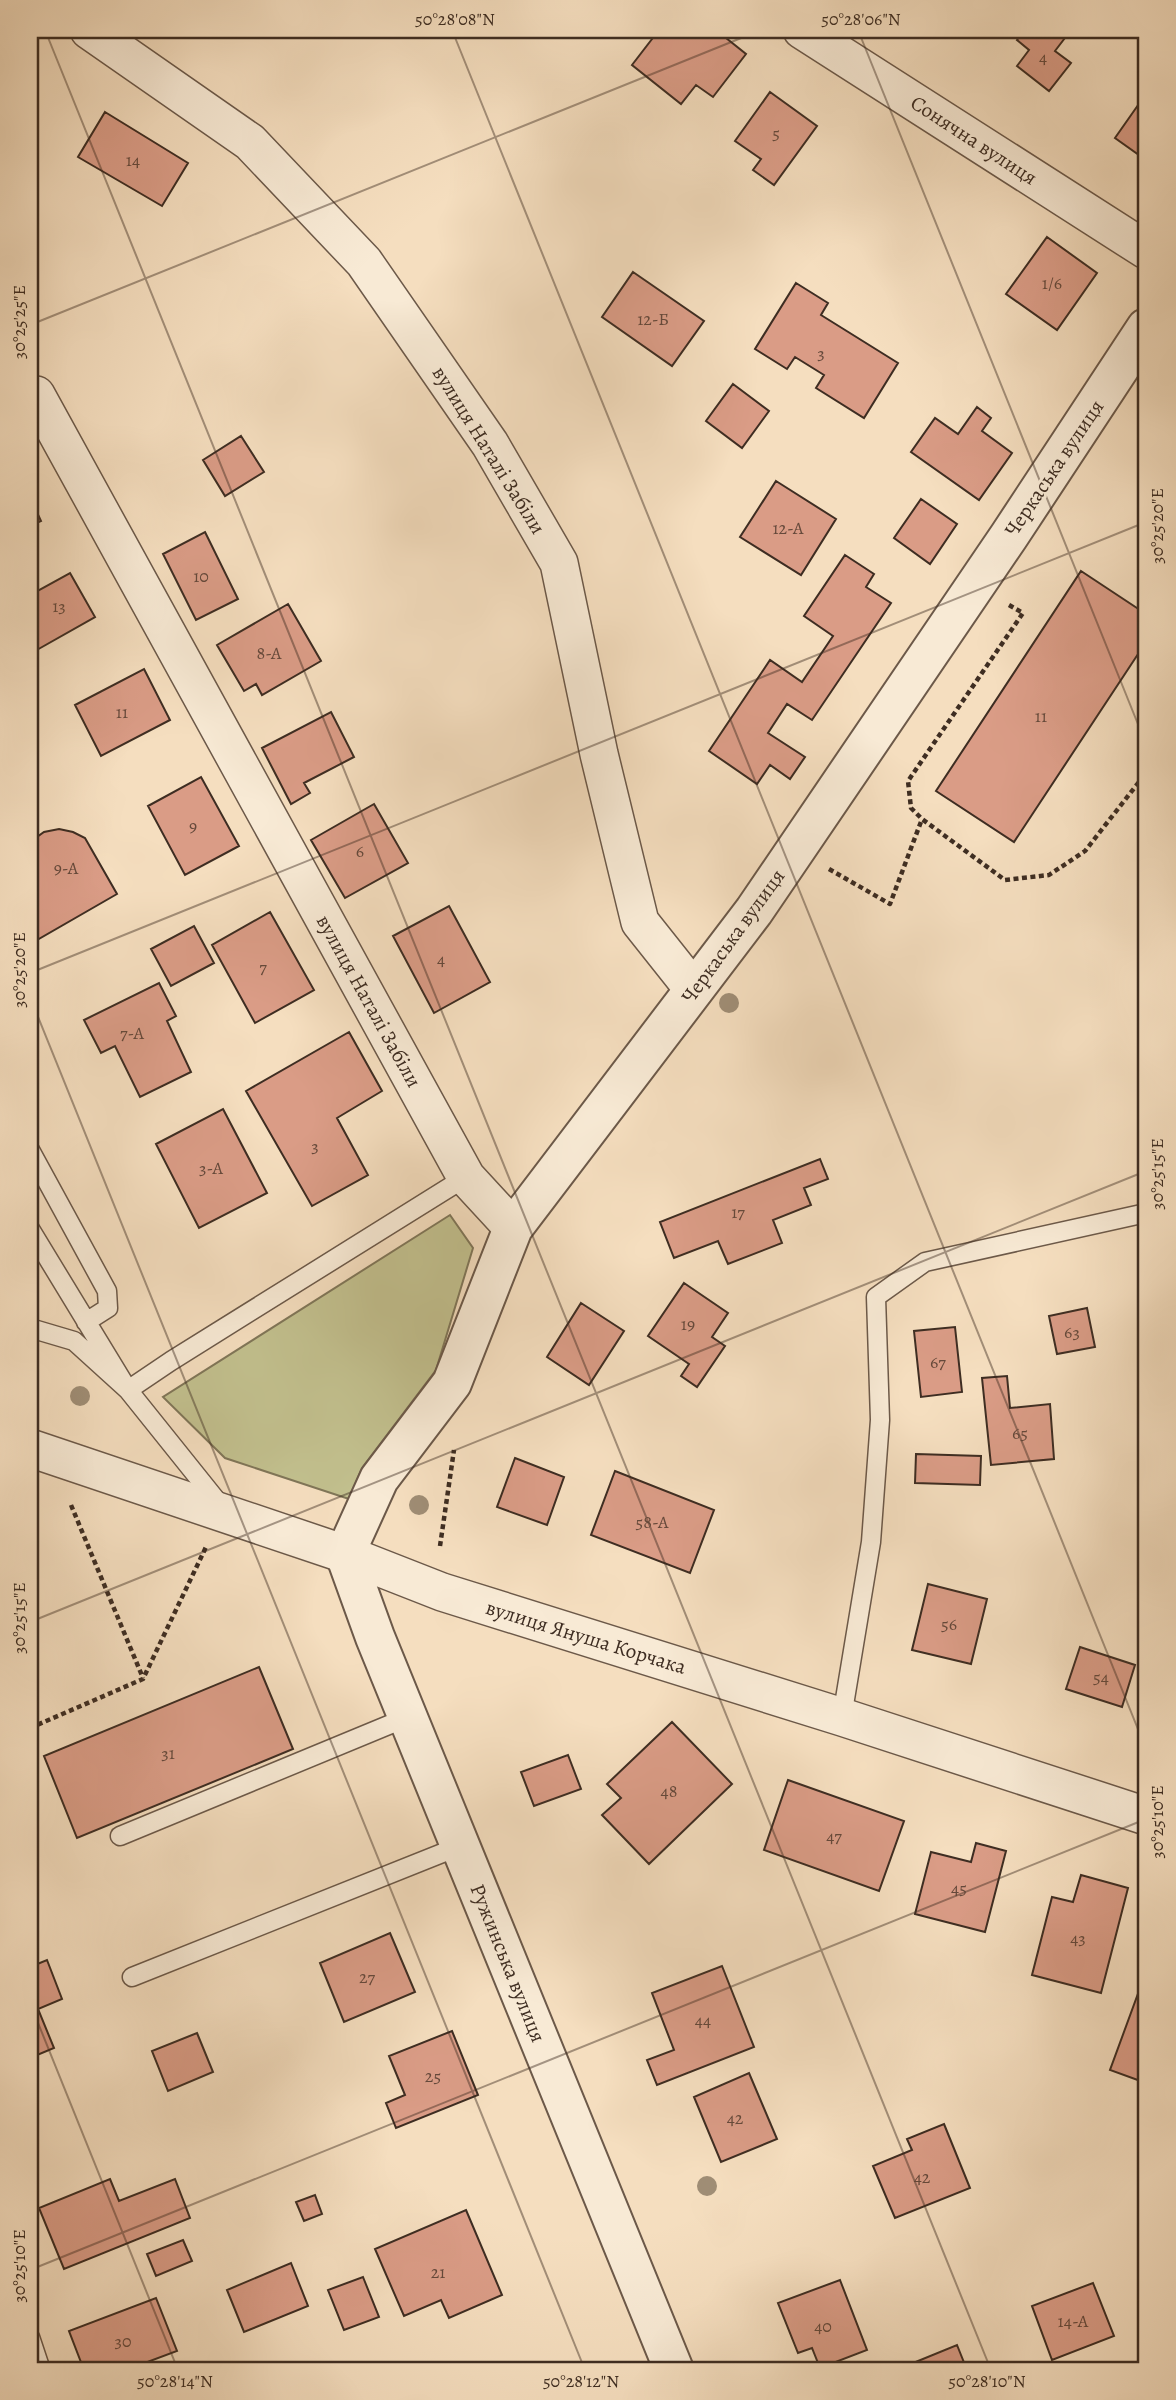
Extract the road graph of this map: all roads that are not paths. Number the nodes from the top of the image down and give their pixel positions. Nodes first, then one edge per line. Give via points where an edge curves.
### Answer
1 (89, 30) edge
2 (802, 30) edge
3 (1146, 250) edge
4 (1146, 328) edge
5 (36, 396) dead end
6 (694, 990) junction
7 (30, 1150) edge
8 (466, 1177) junction
9 (1146, 1213) edge
10 (513, 1228) junction
11 (30, 1229) edge
12 (86, 1322) junction
13 (30, 1328) edge
14 (128, 1390) junction
15 (30, 1448) edge
16 (228, 1514) junction
17 (345, 1554) junction
18 (408, 1717) junction
19 (842, 1717) junction
20 (1146, 1816) edge
21 (120, 1836) dead end
22 (460, 1846) junction
23 (132, 1977) dead end
24 (30, 2337) edge
25 (41, 2370) edge
26 (674, 2370) edge

1 - 6 street, вулиця Наталі Забіли via 250,142 364,262 490,444 559,563 640,922
2 - 3 street, Сонячна вулиця
4 - 6 street, Черкаська вулиця via 754,911
5 - 8 street, вулиця Наталі Забіли
6 - 10 street, Черкаська вулиця
7 - 12 lane via 107,1291 108,1308
8 - 10 street, вулиця Наталі Забіли
8 - 14 lane
9 - 19 lane via 925,1262 876,1297 880,1420 871,1542
10 - 17 street, Черкаська вулиця via 452,1383 379,1479
11 - 12 lane
12 - 14 lane
13 - 14 lane via 74,1341
14 - 16 lane
15 - 16 street, вулиця Януша Корчака
16 - 17 street, вулиця Януша Корчака
17 - 18 street, Ружинська вулиця
17 - 19 street, вулиця Януша Корчака via 442,1592
18 - 21 lane
18 - 22 street, Ружинська вулиця
19 - 20 street, вулиця Януша Корчака
22 - 23 lane
22 - 26 street, Ружинська вулиця
24 - 25 lane

